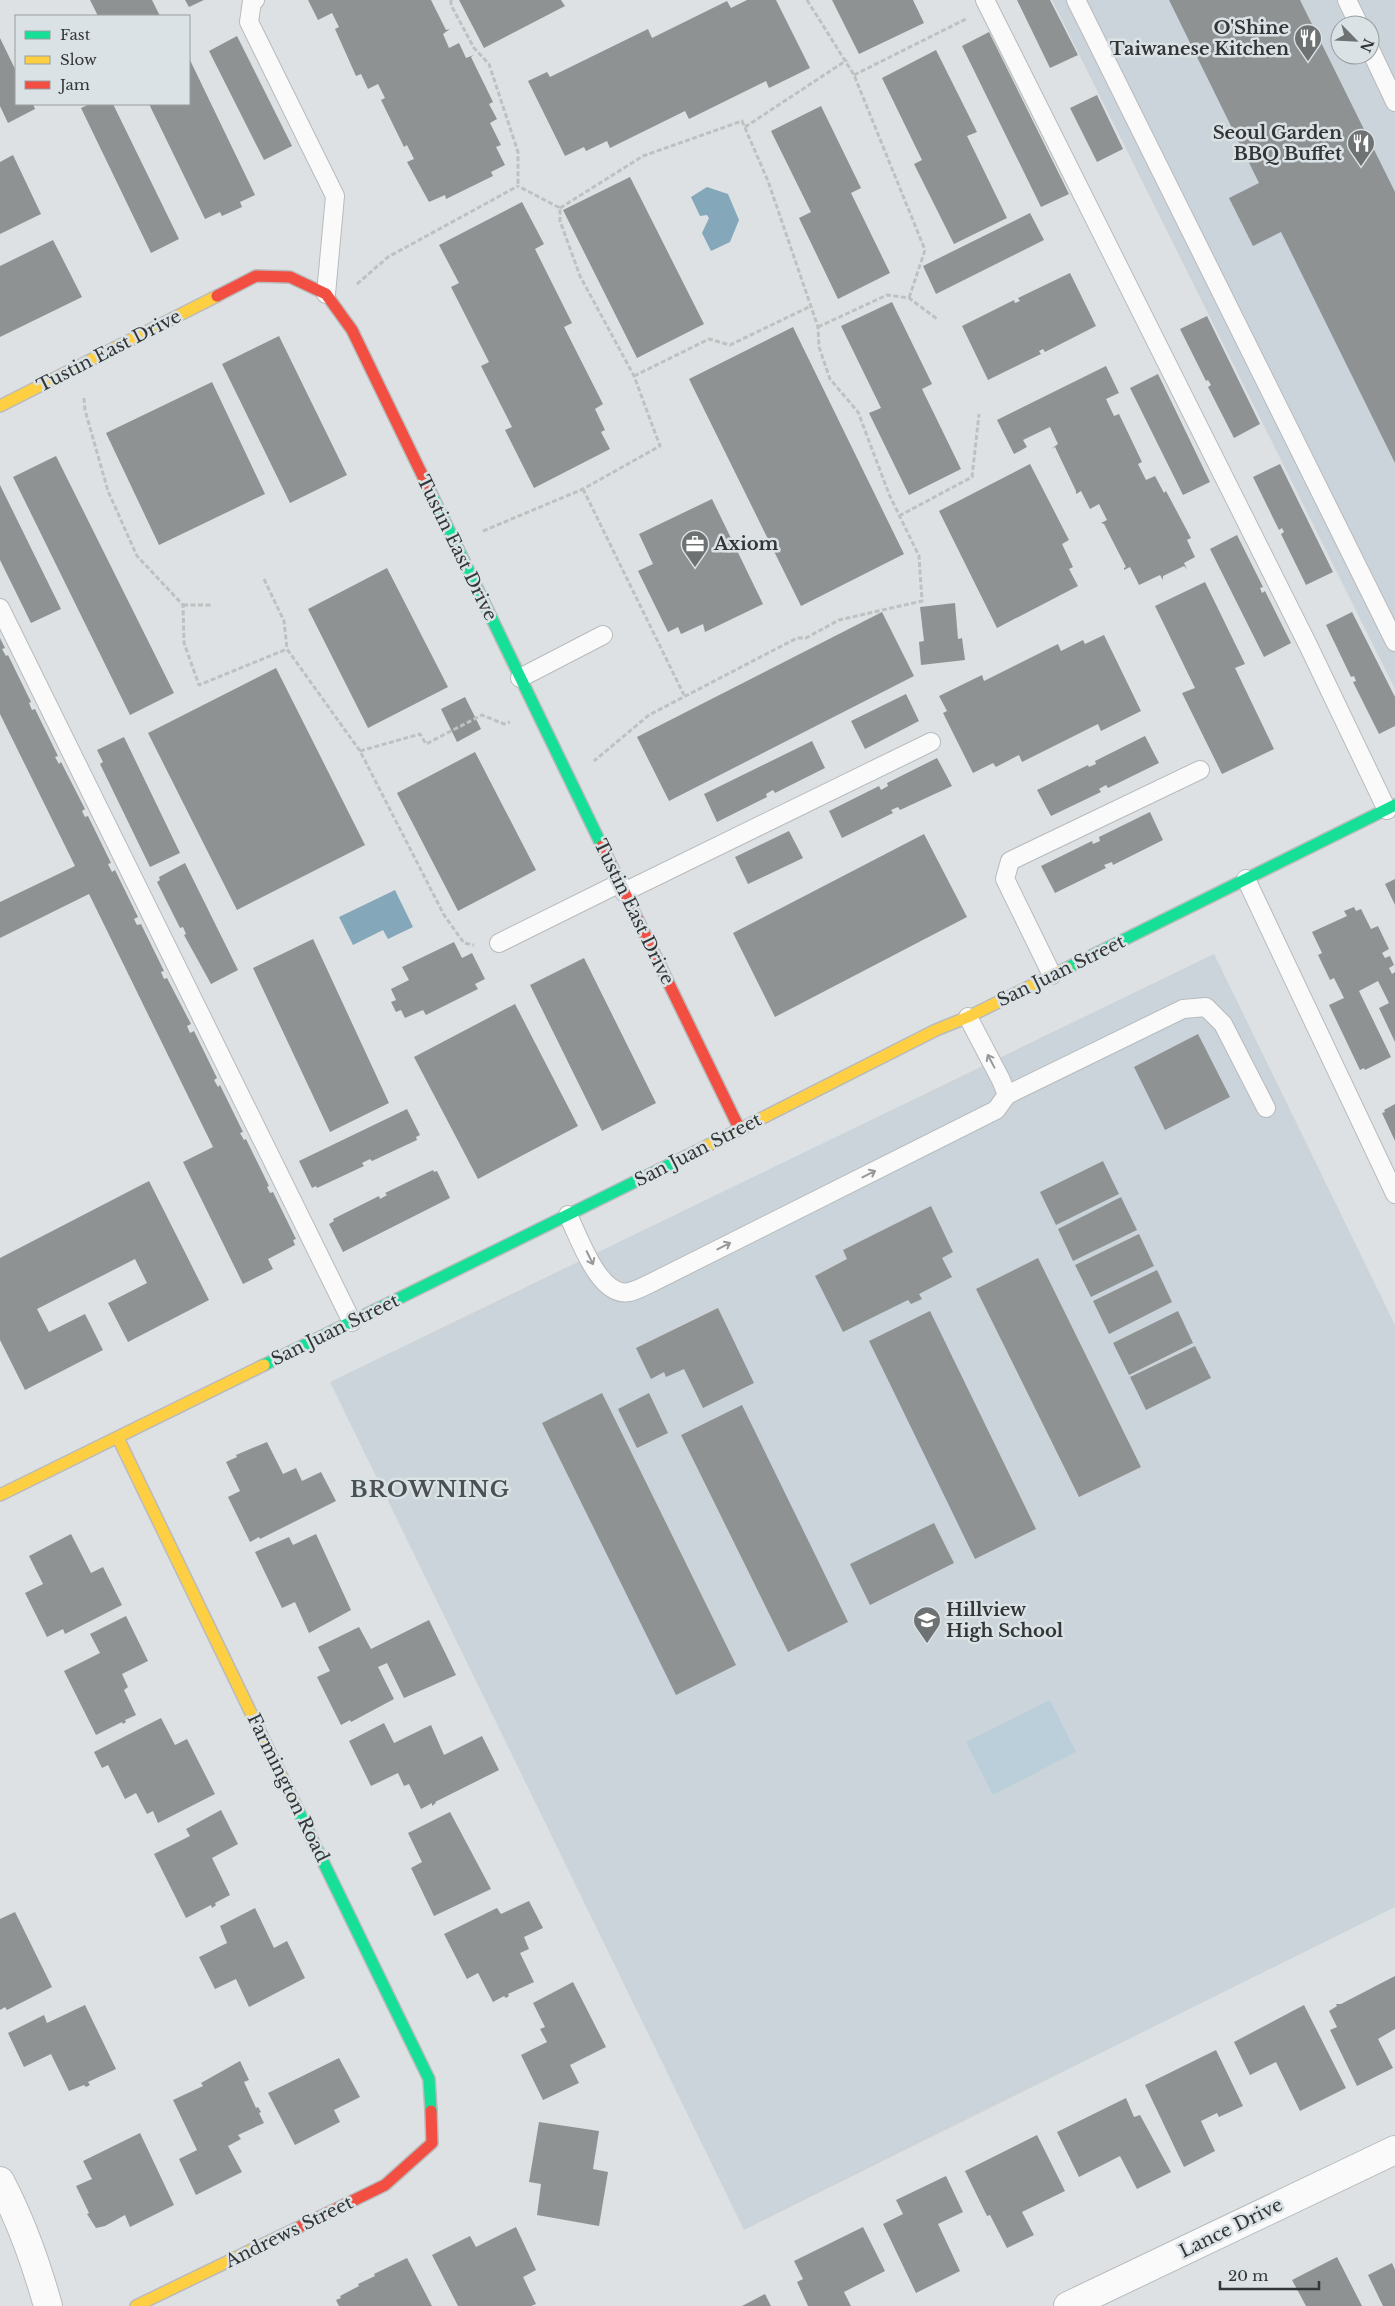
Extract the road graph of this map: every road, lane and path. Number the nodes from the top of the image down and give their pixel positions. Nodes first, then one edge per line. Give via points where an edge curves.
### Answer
1 (255, 0) edge
2 (451, 0) edge
3 (807, 0) edge
4 (1076, 0) edge
5 (1347, 0) edge
6 (987, 4) edge
7 (1354, 15) edge
8 (846, 60) junction
9 (1378, 65) edge
10 (854, 75) junction
11 (1395, 102) edge
12 (745, 127) junction
13 (518, 186) junction
14 (560, 208) junction
15 (909, 298) junction
16 (329, 299) junction
17 (811, 306) junction
18 (937, 319) dead end
19 (818, 327) junction
20 (80, 365) junction
21 (634, 376) junction
22 (0, 406) edge
23 (979, 414) dead end
24 (583, 489) junction
25 (899, 516) junction
26 (455, 543) junction
27 (264, 579) dead end
28 (182, 606) junction
29 (211, 606) dead end
30 (0, 608) edge
31 (603, 635) dead end
32 (1395, 642) edge
33 (287, 649) junction
34 (520, 678) junction
35 (684, 695) junction
36 (536, 711) junction
37 (931, 742) dead end
38 (360, 751) junction
39 (1200, 770) dead end
40 (570, 780) junction
41 (1391, 808) edge
42 (1246, 879) junction
43 (622, 887) junction
44 (499, 944) joint
45 (1052, 975) junction
46 (968, 1017) junction
47 (1006, 1095) junction
48 (1266, 1108) dead end
49 (740, 1130) junction
50 (1395, 1194) edge
51 (568, 1214) junction
52 (352, 1322) junction
53 (118, 1438) junction
54 (0, 1495) edge
55 (432, 2143) joint
56 (1395, 2150) edge
57 (0, 2181) edge
58 (48, 2306) edge
59 (136, 2306) edge
60 (1068, 2306) edge

1 - 16 lane via 249,22 335,196
2 - 13 path via 474,48 489,64 518,152
3 - 8 path
4 - 32 lane
5 - 7 lane
6 - 10 path
6 - 41 lane
8 - 10 path
8 - 12 path
9 - 11 lane
10 - 15 path via 925,250
12 - 14 path via 742,121 643,156
12 - 17 path via 768,181
13 - 14 path
13 - 16 path via 388,257
14 - 21 path via 560,221 580,276
15 - 18 path
15 - 19 path via 887,294
16 - 20 street, Tustin East Drive via 290,277 256,276
16 - 26 street, Tustin East Drive via 352,330
17 - 19 path
17 - 21 path via 730,345 709,339
19 - 25 path via 819,347 830,379 858,412
20 - 22 street, Tustin East Drive
20 - 28 path via 85,410 108,492 137,556
21 - 24 path via 660,446
23 - 25 path via 972,477
24 - 26 path
24 - 35 path
25 - 35 path via 919,556 922,601 839,620
26 - 34 street, Tustin East Drive
27 - 33 path via 284,621
28 - 29 path
28 - 33 path via 184,642 199,685
30 - 52 lane
31 - 34 lane
33 - 38 path
34 - 36 street, Tustin East Drive
35 - 40 path via 649,715
36 - 38 path via 504,724 482,715 426,744 420,734
36 - 40 street, Tustin East Drive
37 - 43 lane
38 - 44 path via 444,916 464,943 479,946
39 - 45 lane via 1010,861 1005,879
40 - 43 street, Tustin East Drive
41 - 42 street, San Juan Street
42 - 45 street, San Juan Street
42 - 50 lane
43 - 44 lane
43 - 49 street, Tustin East Drive
45 - 46 street, San Juan Street
47 -> 46 lane
46 - 49 street, San Juan Street via 936,1030
47 - 48 lane via 1183,1009 1206,1007 1223,1024
51 -> 47 lane via 602,1283 615,1292 629,1292 996,1110
49 - 51 street, San Juan Street
51 - 52 street, San Juan Street
52 - 53 street, San Juan Street
53 - 54 street, San Juan Street
53 - 55 street, Farmington Road via 429,2079
55 - 59 street, Andrews Street via 385,2186
56 - 60 street, Lance Drive
57 - 58 street via 14,2207

